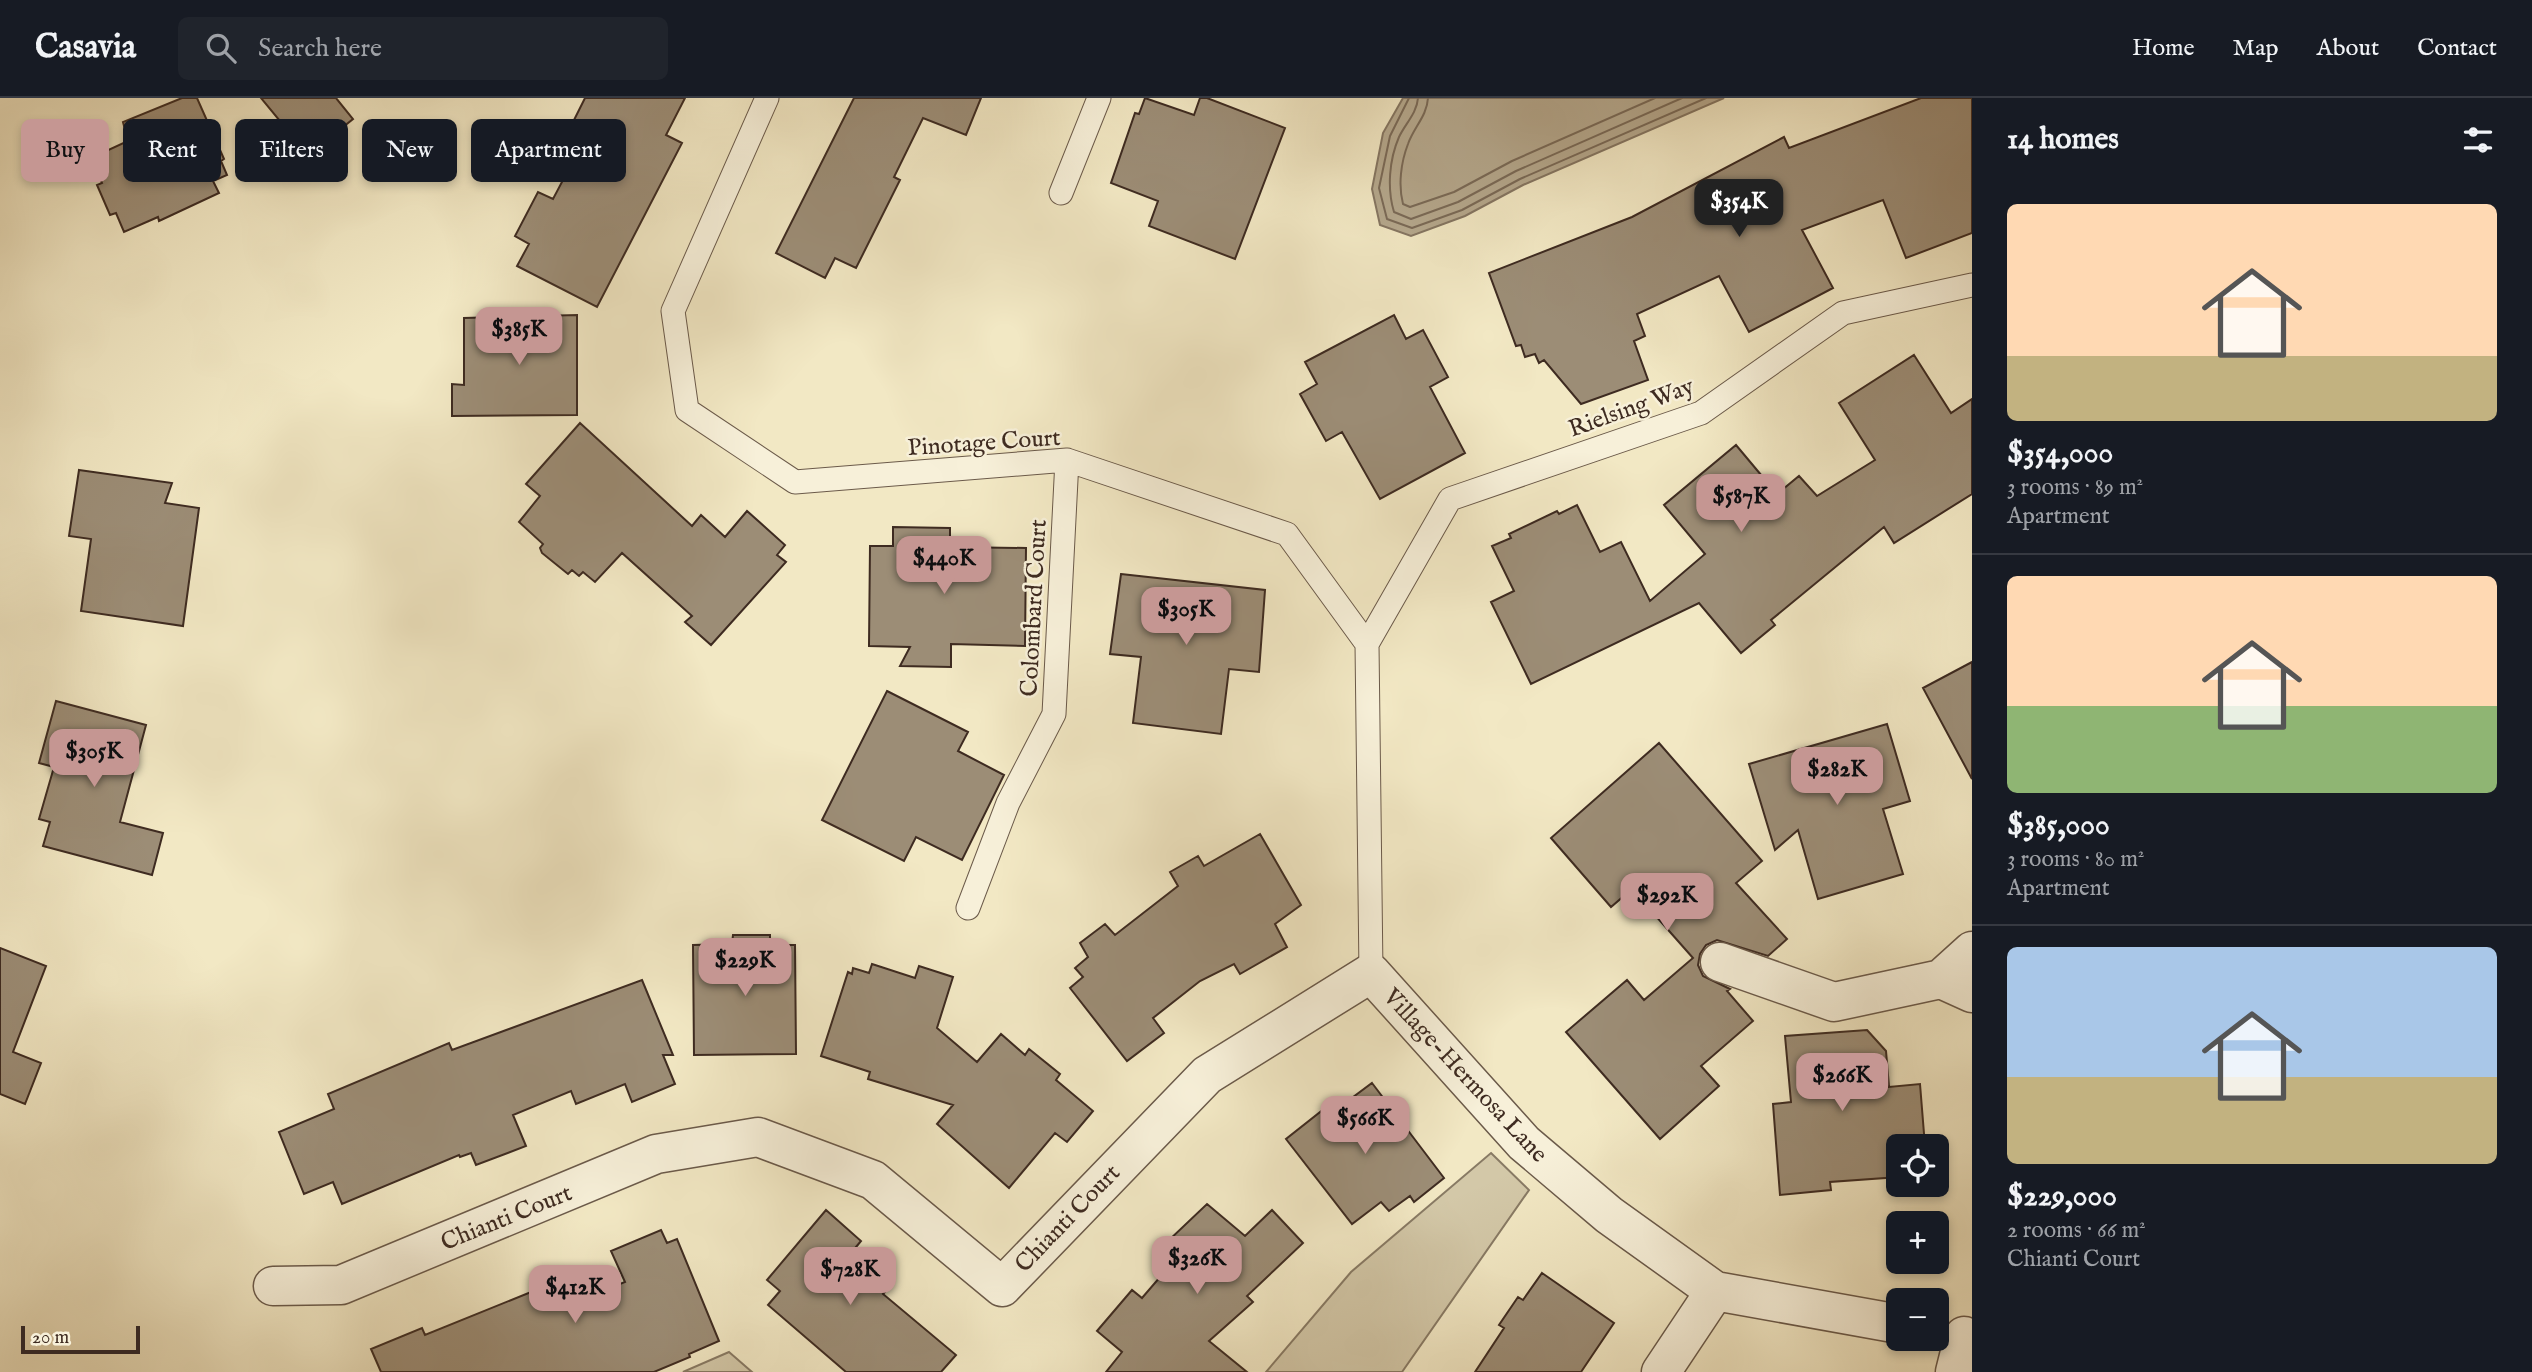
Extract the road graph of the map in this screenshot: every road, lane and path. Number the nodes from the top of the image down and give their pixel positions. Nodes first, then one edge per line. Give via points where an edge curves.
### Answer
1 (766, 98) edge
2 (1100, 98) edge
3 (1061, 193) dead end
4 (1972, 285) edge
5 (1066, 460) junction
6 (1367, 644) junction
7 (968, 908) dead end
8 (1972, 951) edge
9 (1720, 962) dead end
10 (1371, 974) junction
11 (1956, 986) edge
12 (273, 1286) dead end
13 (1716, 1291) junction
14 (1886, 1322) edge
15 (1661, 1372) edge

1 - 5 lane, Pinotage Court via 673,311 687,410 795,482
2 - 3 lane
4 - 6 lane, Rielsing Way via 1843,313 1701,413 1450,499
5 - 6 lane, Pinotage Court via 1287,534
5 - 7 lane, Colombard Court via 1054,715 1008,803
6 - 10 lane
8 - 11 street
9 - 11 street via 1833,1002
10 - 12 street, Chianti Court via 1207,1075 1002,1287 873,1180 758,1137 656,1154 341,1284
10 - 13 street, Village-Hermosa Lane via 1524,1143 1609,1215
13 - 14 street, Village-Hermosa Lane
13 - 15 street

